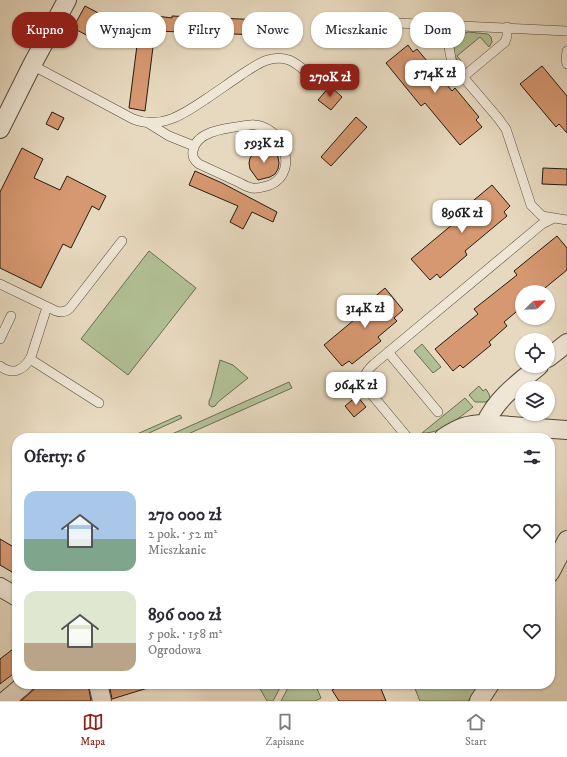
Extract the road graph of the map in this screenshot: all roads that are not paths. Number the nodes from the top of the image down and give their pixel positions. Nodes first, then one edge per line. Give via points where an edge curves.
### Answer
1 (67, 0) edge
2 (465, 26) edge
3 (507, 28) junction
4 (567, 31) edge
5 (449, 48) edge
6 (567, 51) edge
7 (567, 64) edge
8 (32, 65) junction
9 (311, 76) dead end
10 (463, 77) junction
11 (148, 123) junction
12 (0, 129) edge
13 (194, 146) junction
14 (552, 219) junction
15 (567, 220) edge
16 (122, 241) dead end
17 (0, 284) edge
18 (47, 307) junction
19 (11, 316) dead end
20 (0, 339) edge
21 (567, 343) edge
22 (388, 352) junction
23 (555, 352) edge
24 (30, 359) junction
25 (0, 366) edge
26 (530, 373) edge
27 (100, 403) dead end
28 (438, 412) dead end
29 (485, 424) junction
30 (567, 430) edge
31 (404, 433) edge
32 (451, 433) edge
33 (567, 540) edge
34 (555, 562) edge
35 (0, 586) edge
36 (12, 594) edge
37 (19, 689) edge
38 (99, 689) edge
39 (487, 689) edge
40 (4, 701) edge
41 (102, 701) edge
42 (479, 701) edge

1 - 8 street
2 - 3 lane
3 - 4 lane
3 - 10 lane via 505,42
5 - 10 lane via 452,64
6 - 7 lane
8 - 11 lane via 133,119
8 - 12 street
9 - 11 lane via 288,60 266,60 185,113 165,121
10 - 14 lane via 506,130 530,204 542,216
11 - 13 lane via 169,136
13 - 13 lane via 193,157 199,164 252,188 276,182 285,169 286,157 277,136 260,125 206,134
14 - 15 lane
14 - 22 lane via 542,224
16 - 18 lane via 68,310 62,313
17 - 18 lane
18 - 24 lane
19 - 20 lane
21 - 23 street
22 - 28 lane
22 - 31 lane via 366,372 365,381 368,390
24 - 25 lane via 24,368 19,370 8,370
24 - 27 lane
26 - 29 street via 497,403
29 - 30 street
29 - 32 street via 467,425
33 - 34 street
35 - 36 street
37 - 40 street
38 - 41 street
39 - 42 street

